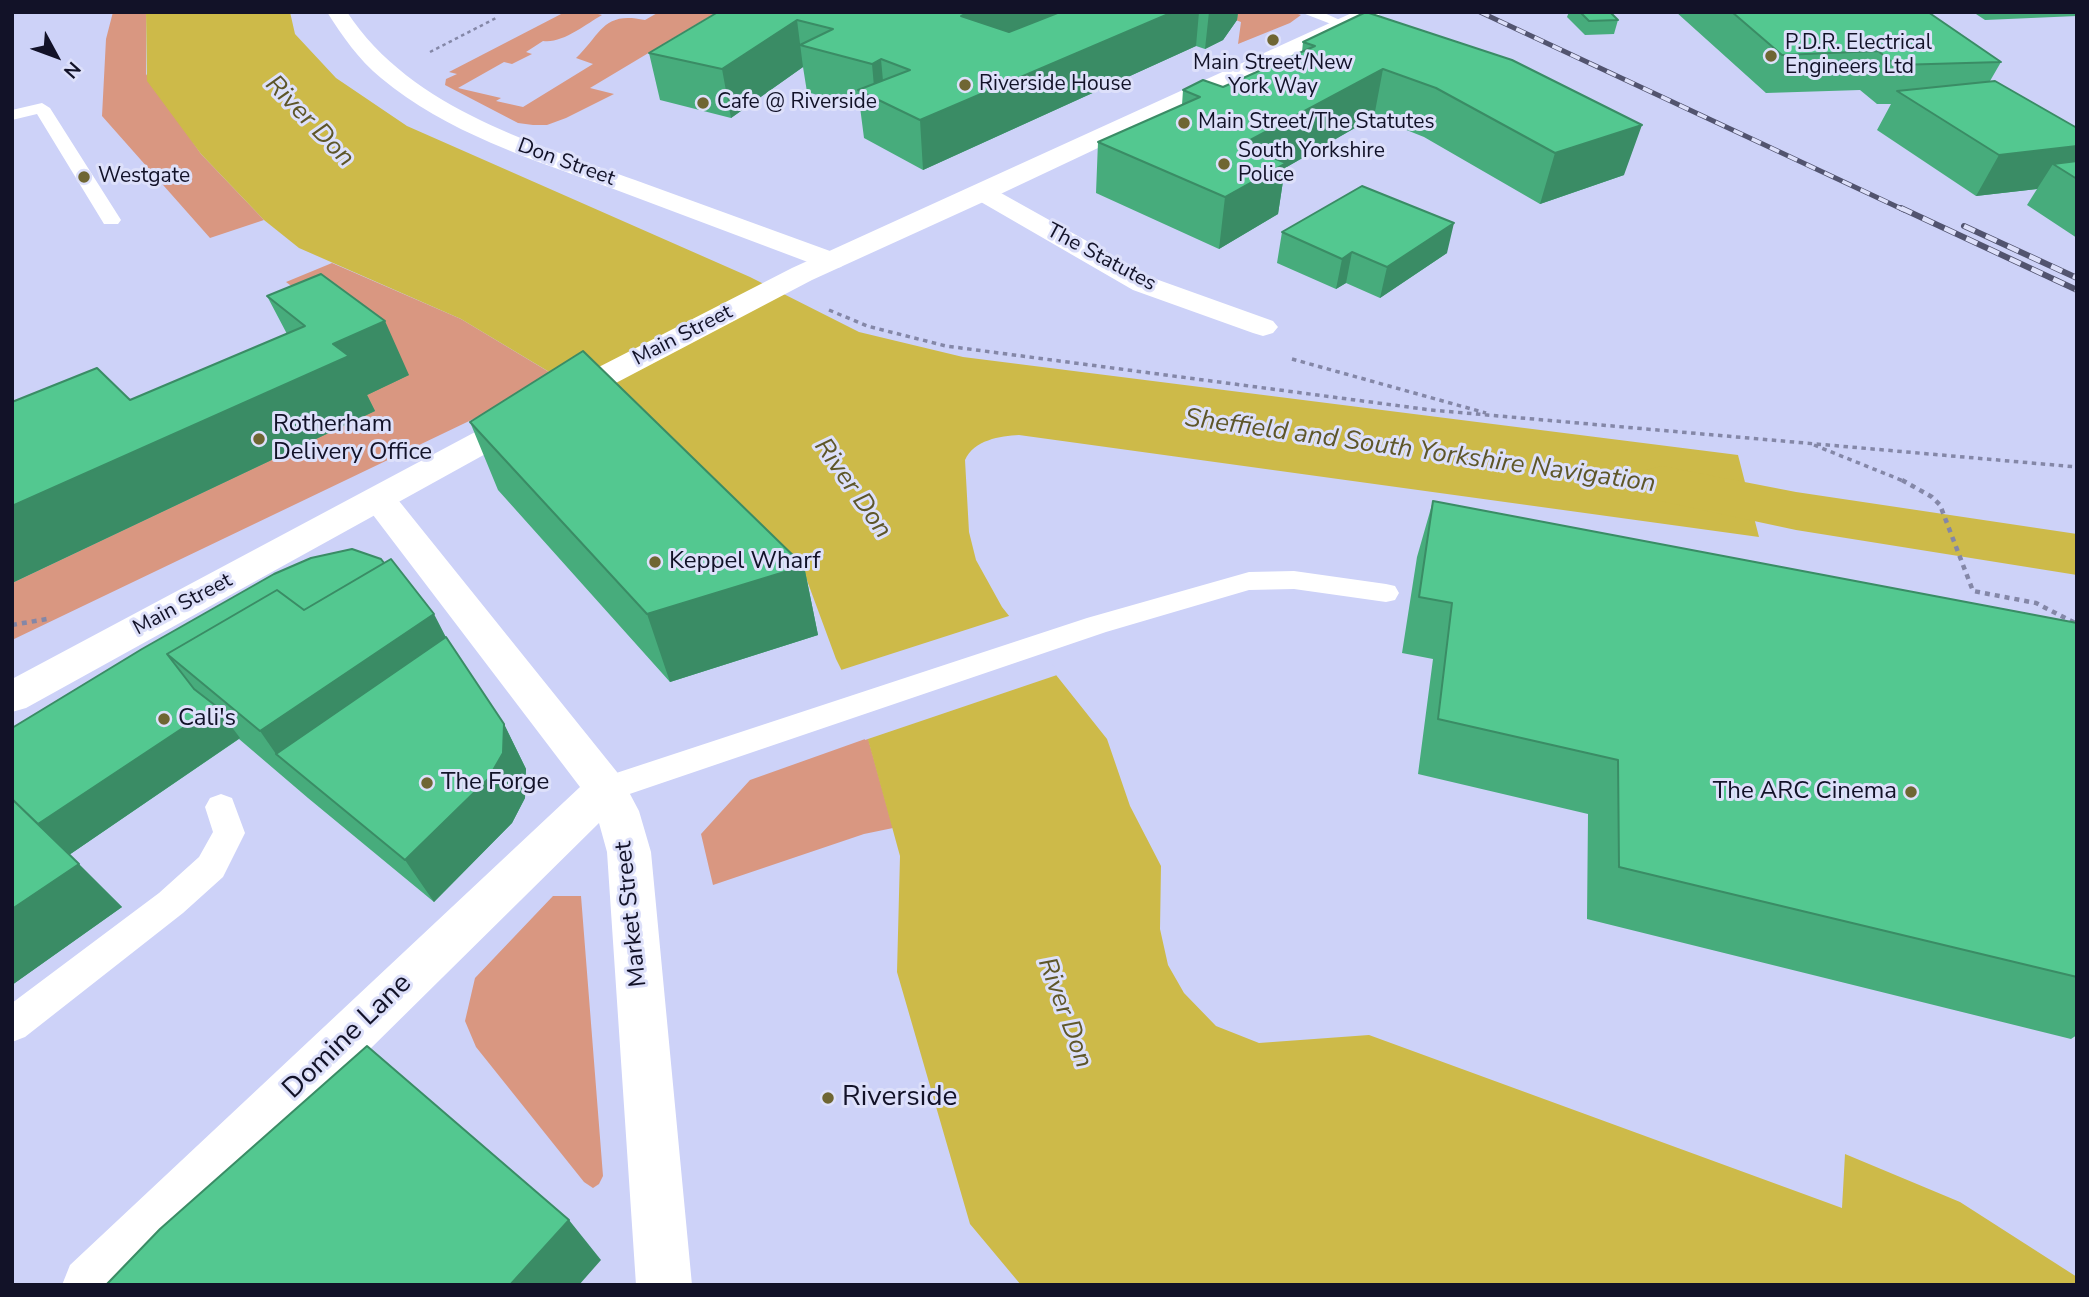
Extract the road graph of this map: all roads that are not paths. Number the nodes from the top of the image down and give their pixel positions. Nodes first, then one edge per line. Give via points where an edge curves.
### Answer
1 (337, 12) edge
2 (1307, 12) edge
3 (1357, 19) edge
4 (12, 116) edge
5 (983, 193) junction
6 (111, 220) dead end
7 (831, 261) junction
8 (1263, 327) dead end
9 (379, 499) junction
10 (1386, 593) dead end
11 (12, 697) edge
12 (606, 789) junction
13 (221, 807) dead end
14 (12, 1025) edge
15 (90, 1285) edge
16 (664, 1285) edge

1 - 7 street, Don Street via 362,52 414,92 496,137
2 - 3 lane
3 - 5 street, Main Street
4 - 6 lane via 42,108
5 - 7 street, Main Street
5 - 8 street, The Statutes via 1143,284
7 - 9 street, Main Street via 563,398
9 - 11 street, Main Street
9 - 12 street, Market Street
10 - 12 lane via 1294,580 1249,581 1097,625
12 - 15 street, Domine Lane
12 - 16 street, Market Street via 629,852
13 - 14 lane via 229,833 211,867

